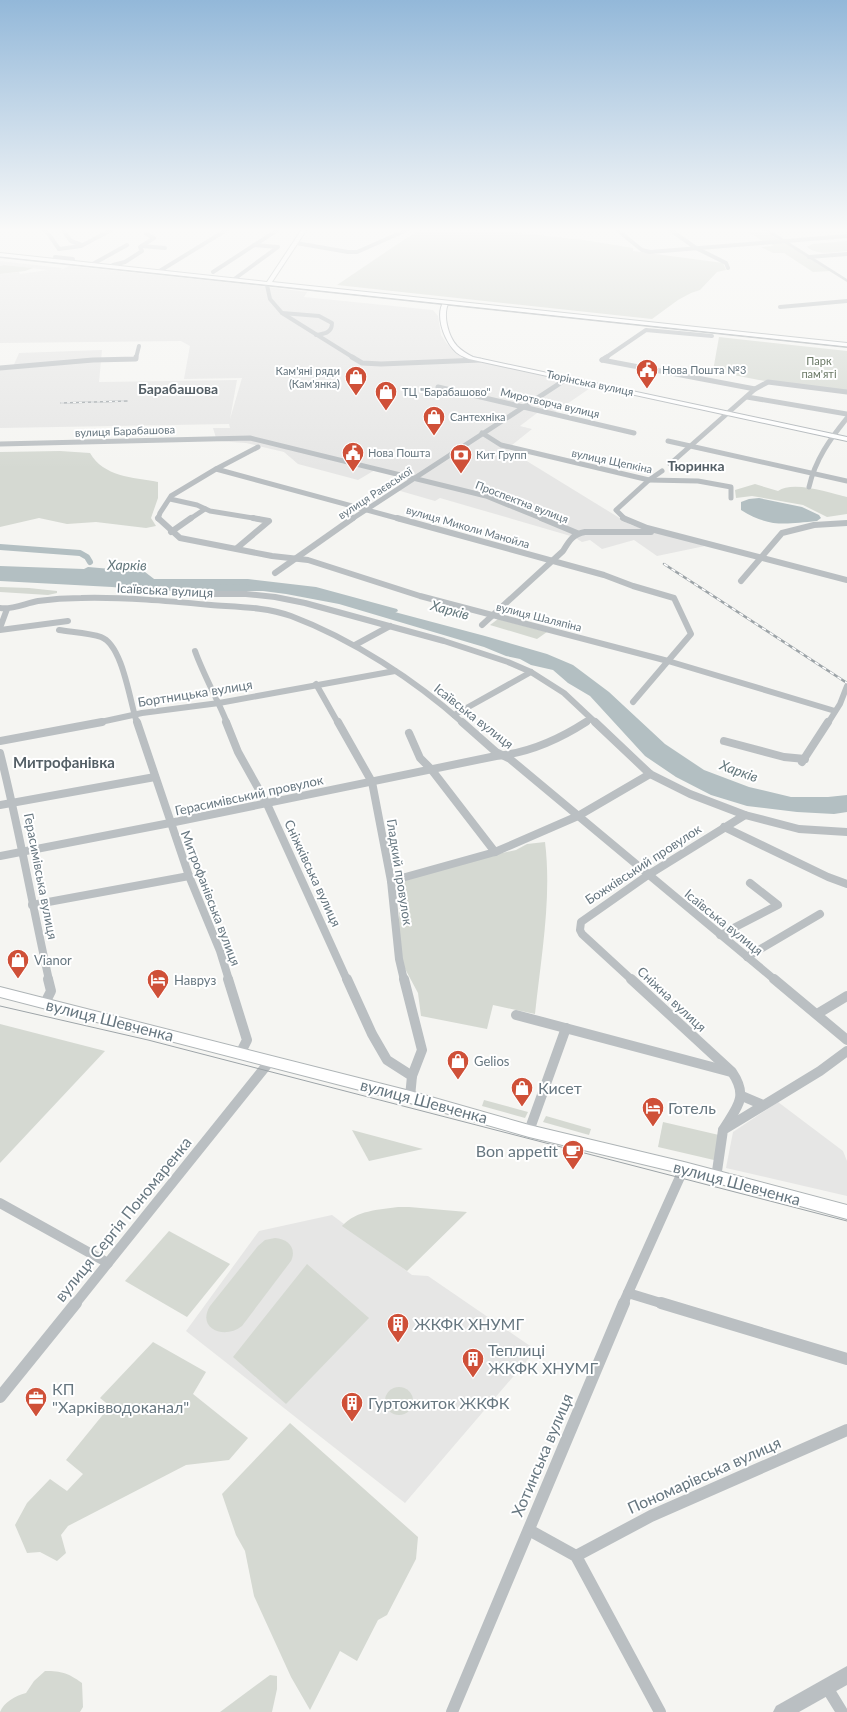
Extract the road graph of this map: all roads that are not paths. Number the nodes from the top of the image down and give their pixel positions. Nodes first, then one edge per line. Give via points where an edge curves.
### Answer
1 (279, 309) edge
2 (443, 309) edge
3 (510, 309) edge
4 (282, 313) junction
5 (316, 335) junction
6 (712, 336) dead end
7 (847, 345) edge
8 (139, 346) dead end
9 (480, 360) junction
10 (0, 368) edge
11 (568, 378) junction
12 (438, 387) dead end
13 (755, 389) junction
14 (847, 392) edge
15 (747, 397) junction
16 (524, 407) junction
17 (728, 413) junction
18 (847, 414) edge
19 (847, 418) edge
20 (482, 433) junction
21 (634, 433) dead end
22 (831, 436) junction
23 (250, 438) joint
24 (847, 439) edge
25 (668, 441) dead end
26 (0, 444) edge
27 (692, 446) junction
28 (258, 447) dead end
29 (216, 468) junction
30 (687, 470) dead end
31 (662, 471) dead end
32 (812, 473) junction
33 (417, 478) junction
34 (649, 480) junction
35 (847, 481) edge
36 (809, 487) dead end
37 (730, 498) dead end
38 (170, 499) junction
39 (205, 509) junction
40 (367, 509) junction
41 (844, 523) edge
42 (658, 531) junction
43 (171, 532) junction
44 (577, 533) junction
45 (237, 548) junction
46 (761, 557) junction
47 (295, 558) junction
48 (551, 560) junction
49 (275, 573) dead end
50 (847, 580) edge
51 (741, 581) dead end
52 (187, 594) dead end
53 (4, 609) edge
54 (492, 615) junction
55 (68, 621) dead end
56 (482, 625) dead end
57 (390, 626) junction
58 (0, 629) edge
59 (58, 630) dead end
60 (354, 645) junction
61 (195, 651) dead end
62 (668, 661) junction
63 (395, 671) junction
64 (531, 672) junction
65 (316, 684) junction
66 (847, 686) edge
67 (633, 702) dead end
68 (219, 703) junction
69 (835, 712) junction
70 (135, 715) junction
71 (454, 715) junction
72 (591, 719) junction
73 (409, 733) dead end
74 (0, 741) edge
75 (724, 741) dead end
76 (0, 753) edge
77 (503, 755) junction
78 (431, 769) junction
79 (650, 774) junction
80 (155, 777) junction
81 (372, 782) junction
82 (13, 803) junction
83 (267, 804) junction
84 (0, 805) edge
85 (744, 815) junction
86 (578, 816) junction
87 (170, 823) junction
88 (724, 827) junction
89 (847, 832) edge
90 (22, 852) junction
91 (495, 852) junction
92 (0, 856) edge
93 (648, 875) junction
94 (189, 876) junction
95 (391, 881) junction
96 (750, 883) dead end
97 (847, 884) edge
98 (32, 905) junction
99 (820, 914) dead end
100 (579, 926) joint
101 (720, 935) junction
102 (747, 956) junction
103 (1, 994) edge
104 (847, 996) edge
105 (45, 1003) junction
106 (817, 1014) junction
107 (516, 1016) dead end
108 (566, 1028) junction
109 (847, 1040) edge
110 (847, 1051) edge
111 (240, 1054) junction
112 (716, 1057) junction
113 (270, 1061) junction
114 (705, 1065) junction
115 (732, 1072) junction
116 (412, 1076) junction
117 (742, 1096) junction
118 (410, 1097) junction
119 (763, 1104) junction
120 (724, 1130) junction
121 (530, 1131) junction
122 (684, 1168) junction
123 (716, 1178) junction
124 (0, 1203) edge
125 (847, 1212) edge
126 (108, 1263) junction
127 (628, 1293) junction
128 (847, 1359) edge
129 (1, 1394) edge
130 (847, 1430) edge
131 (528, 1530) junction
132 (576, 1556) junction
133 (847, 1675) edge
134 (826, 1686) junction
135 (452, 1712) edge
136 (660, 1712) edge
137 (782, 1712) edge
138 (842, 1712) edge

1 - 4 street
2 - 9 main road, Тюрінська вулиця via 447,337 462,353
3 - 7 main road
4 - 5 street
4 - 5 street via 319,316 332,323 327,333
5 - 9 street via 362,363
6 - 13 street via 646,330 602,360
8 - 10 street via 136,359
9 - 11 main road, Тюрінська вулиця
11 - 16 street, вулиця Раєвської
11 - 17 main road, Тюрінська вулиця
12 - 16 street, Миротворча вулиця
13 - 14 street via 768,382
13 - 15 street
15 - 17 street
15 - 18 street
16 - 20 street, вулиця Раєвської
16 - 21 street, Миротворча вулиця
17 - 22 main road, Тюрінська вулиця
17 - 27 street
19 - 22 street
20 - 33 street, вулиця Раєвської
20 - 34 street, вулиця Щепкіна via 501,445
22 - 24 main road, Тюрінська вулиця
22 - 32 street
23 - 26 street, вулиця Барабашова
23 - 33 street, Проспектна вулиця
25 - 27 street
27 - 30 street via 670,464
27 - 32 street
28 - 29 street
29 - 38 street
29 - 40 street, вулиця Миколи Манойла
31 - 34 street
32 - 35 street
32 - 36 street
33 - 40 street, вулиця Раєвської
33 - 44 street, Проспектна вулиця via 486,496
34 - 37 street, вулиця Щепкіна via 698,482 731,487
34 - 42 street via 616,510 630,522
38 - 39 street
38 - 43 street via 158,519
39 - 43 street
39 - 45 street via 210,512 269,521
40 - 47 street, вулиця Раєвської
40 - 48 street, вулиця Миколи Манойла
41 - 46 street via 782,533
42 - 44 street
42 - 46 street
43 - 45 street, вулиця Шаляпіна via 180,538
44 - 48 street via 570,538 563,551
45 - 47 street, вулиця Шаляпіна
46 - 50 street
46 - 51 street
47 - 49 street, вулиця Раєвської
47 - 54 street, вулиця Шаляпіна via 331,566 420,596
48 - 54 street
48 - 62 street, вулиця Миколи Манойла via 604,574 674,598 691,634
52 - 57 street via 246,594 275,597
53 - 58 street
53 - 60 street, Ісаївська вулиця via 39,601 81,598 165,601 264,609 291,616
54 - 56 street
54 - 62 street, вулиця Шаляпіна
55 - 58 street
57 - 60 street
57 - 64 street via 508,662
59 - 70 street, Митрофанівська вулиця via 106,639 117,654
60 - 63 street, Ісаївська вулиця
61 - 68 street, Сніжківська вулиця via 204,676
62 - 67 street
62 - 69 street, вулиця Шаляпіна
63 - 65 street, Бортницька вулиця
63 - 71 street, Ісаївська вулиця
64 - 71 street
64 - 72 street via 564,693
65 - 68 street, Бортницька вулиця
65 - 81 street, Гладкий провулок
66 - 69 street
68 - 70 street, Бортницька вулиця
68 - 83 street, Сніжківська вулиця via 238,752
69 - 75 street via 804,761
70 - 74 street, Бортницька вулиця
70 - 80 street, Митрофанівська вулиця
71 - 77 street, Ісаївська вулиця via 496,752
72 - 77 street, Герасимівський провулок via 550,742 509,756
72 - 79 street
73 - 78 street via 417,752
76 - 82 street, Герасимівська вулиця
77 - 78 street, Герасимівський провулок
77 - 86 street, Ісаївська вулиця
78 - 81 street, Герасимівський провулок
78 - 91 street
79 - 85 street via 690,794
79 - 86 street
80 - 82 street
80 - 87 street, Митрофанівська вулиця
81 - 83 street, Герасимівський провулок
81 - 95 street, Гладкий провулок
82 - 84 street
82 - 90 street, Герасимівська вулиця
83 - 87 street, Герасимівський провулок
83 - 116 street, Сніжківська вулиця via 372,1034 387,1060
85 - 88 street, Божківський провулок
85 - 89 street via 799,829
86 - 91 street
86 - 93 street, Ісаївська вулиця
87 - 90 street, Герасимівський провулок
87 - 94 street, Митрофанівська вулиця
88 - 93 street, Божківський провулок
88 - 97 street
90 - 92 street, Герасимівський провулок
90 - 98 street, Герасимівська вулиця
91 - 95 street
93 - 100 street, Божківський провулок via 584,918
93 - 101 street, Ісаївська вулиця
94 - 98 street
94 - 111 street, Митрофанівська вулиця via 220,951 247,1040
95 - 116 street, Гладкий провулок via 399,959 422,1050
96 - 101 street via 778,905
98 - 105 street, Герасимівська вулиця via 51,991
99 - 102 street
100 - 112 street, Сніжна вулиця via 582,934
101 - 102 street, Ісаївська вулиця
102 - 106 street, Ісаївська вулиця
103 - 105 main road, вулиця Шевченка
104 - 106 street
105 - 111 main road, вулиця Шевченка
106 - 109 street, Ісаївська вулиця
107 - 108 street
108 - 114 street
108 - 121 street
110 - 119 street via 820,1071
111 - 113 main road, вулиця Шевченка
112 - 114 street via 713,1062
112 - 115 street, Сніжна вулиця
113 - 118 main road, вулиця Шевченка
113 - 126 street, вулиця Сергія Пономаренка
114 - 115 street
115 - 117 street, Сніжна вулиця via 740,1083
116 - 118 street
117 - 119 street
117 - 120 street
118 - 121 main road, вулиця Шевченка
119 - 120 street
120 - 123 street
121 - 122 main road, вулиця Шевченка
122 - 123 main road, вулиця Шевченка
122 - 127 street, Хотинська вулиця
123 - 125 main road, вулиця Шевченка
124 - 126 street
126 - 129 street, вулиця Сергія Пономаренка
127 - 128 street
127 - 131 street, Хотинська вулиця
130 - 132 street, Пономарівська вулиця via 651,1516
131 - 132 street
131 - 135 street, Хотинська вулиця
132 - 136 street
133 - 134 street
134 - 137 street
134 - 138 street

